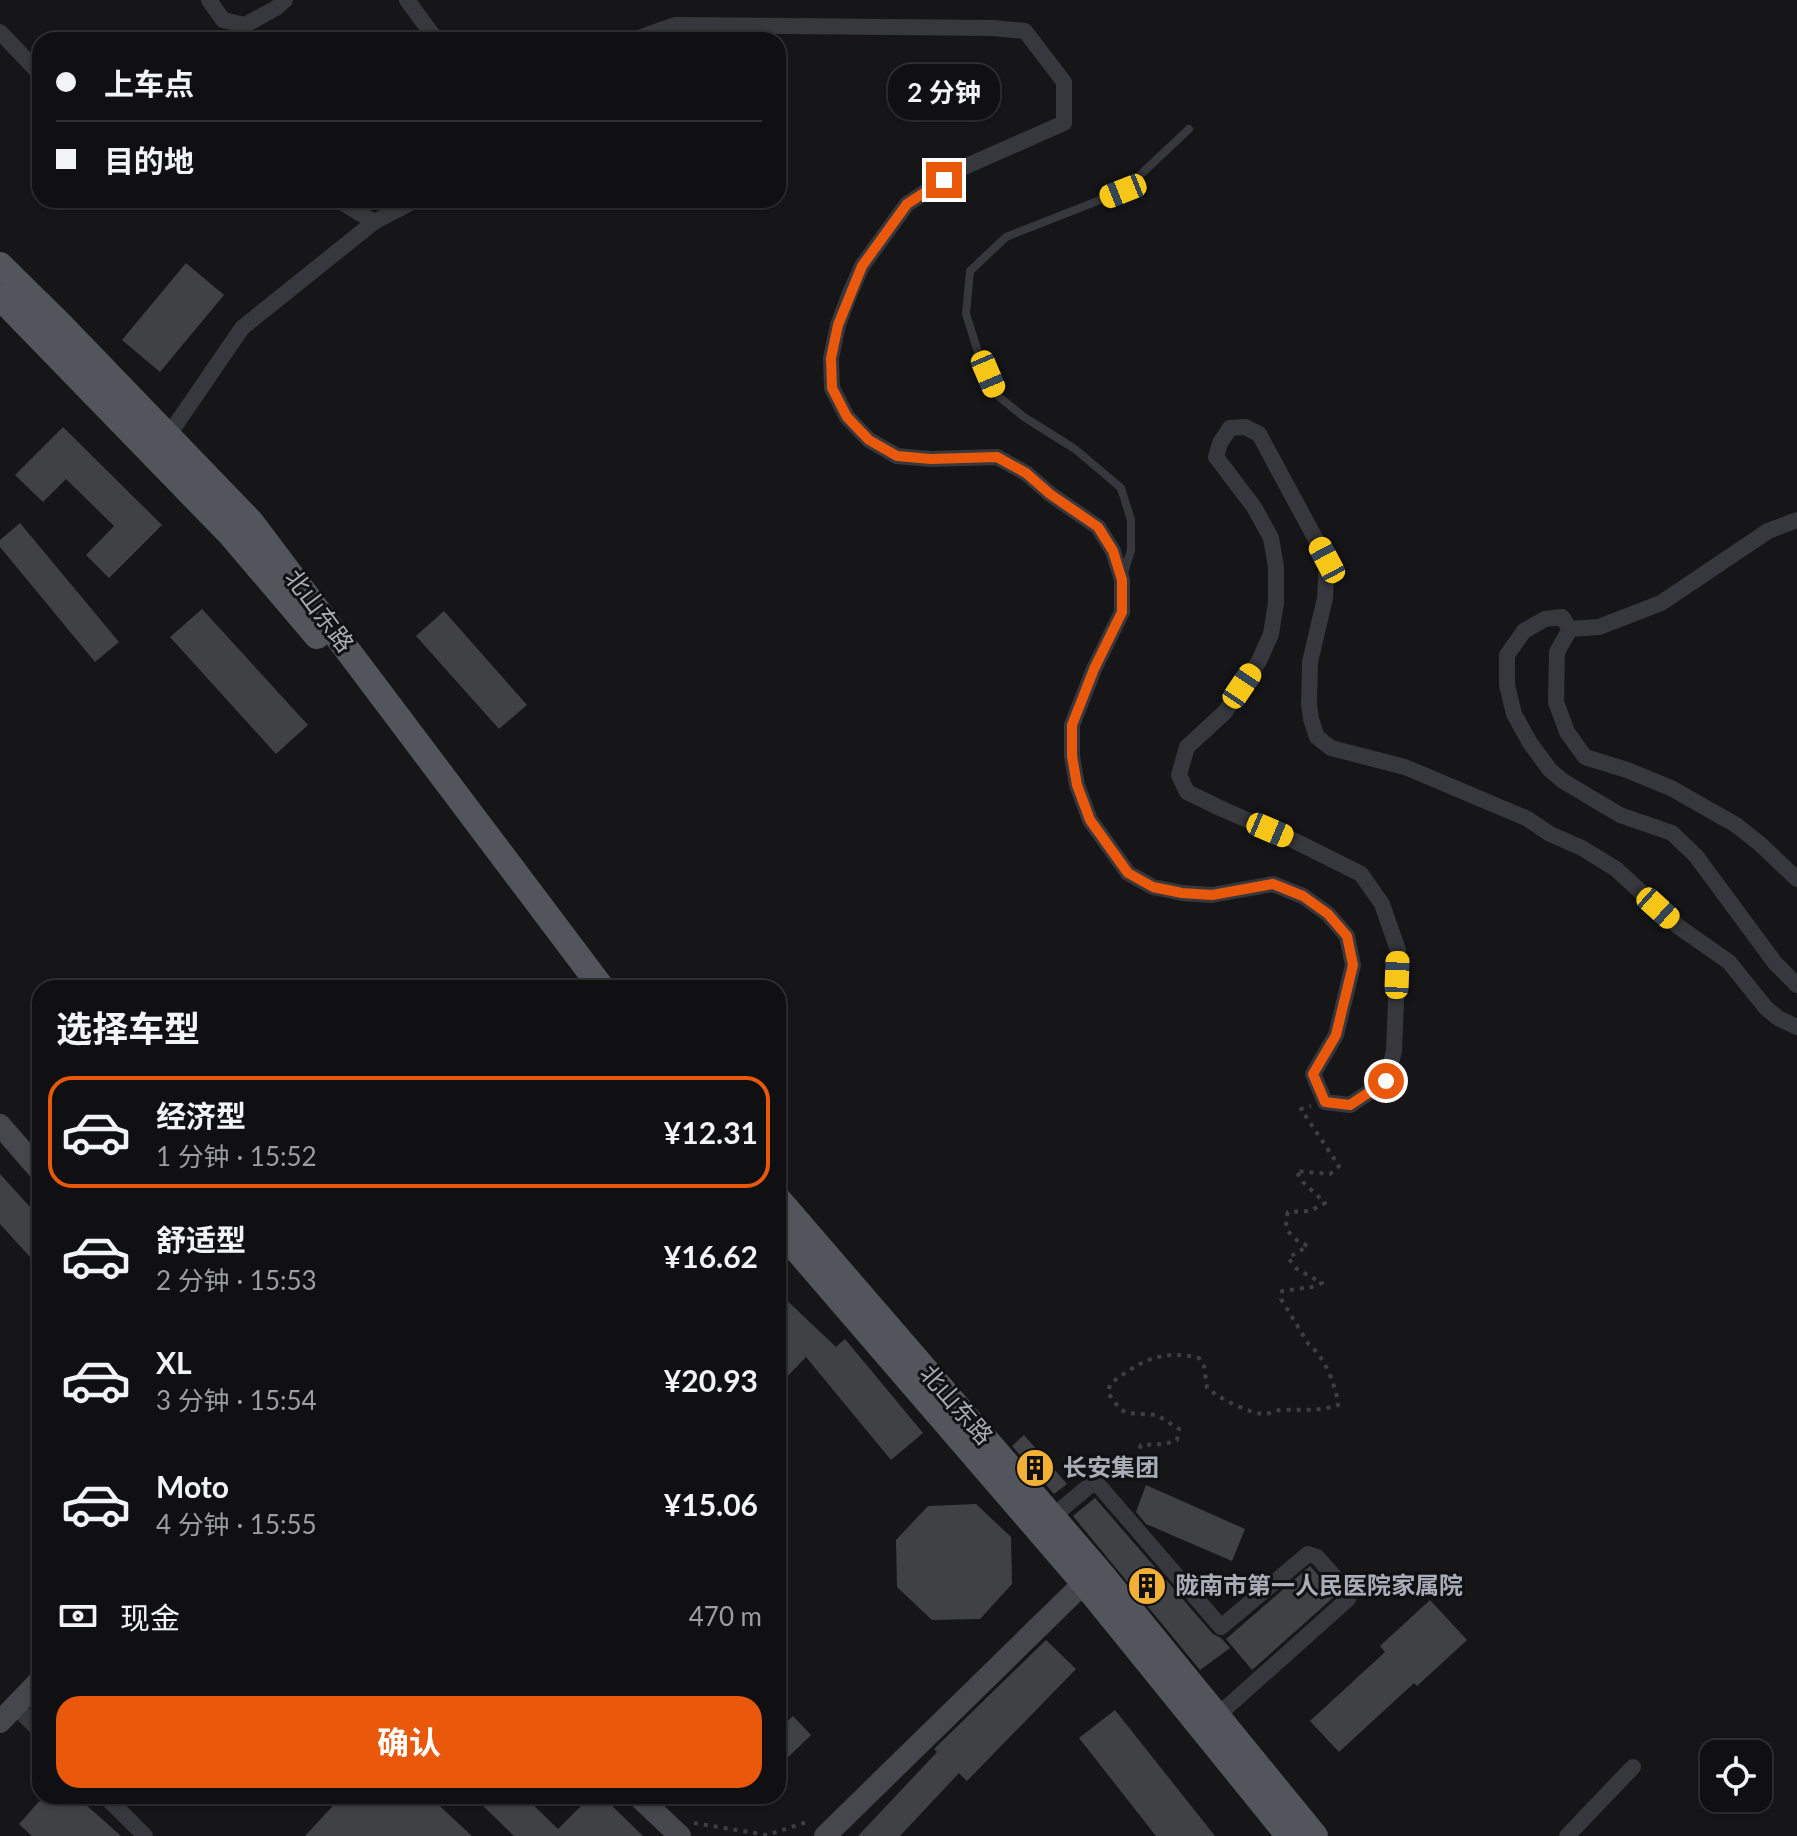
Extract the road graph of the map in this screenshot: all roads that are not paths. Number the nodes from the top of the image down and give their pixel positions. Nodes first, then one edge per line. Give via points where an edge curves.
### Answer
1 (209, 0) edge
2 (285, 0) edge
3 (407, 0) edge
4 (0, 32) edge
5 (431, 32) edge
6 (655, 32) edge
7 (32, 66) edge
8 (1189, 129) dead end
9 (351, 208) edge
10 (401, 208) edge
11 (374, 222) junction
12 (0, 265) edge
13 (0, 297) edge
14 (168, 436) junction
15 (1797, 520) edge
16 (1122, 580) junction
17 (1570, 629) junction
18 (1797, 879) edge
19 (573, 980) edge
20 (596, 980) edge
21 (1797, 985) edge
22 (1797, 1027) edge
23 (0, 1125) edge
24 (32, 1162) edge
25 (786, 1208) edge
26 (786, 1237) edge
27 (1052, 1517) junction
28 (1091, 1577) junction
29 (32, 1688) edge
30 (8, 1714) edge
31 (1217, 1716) junction
32 (32, 1727) edge
33 (1633, 1767) dead end
34 (113, 1804) edge
35 (646, 1804) edge
36 (834, 1833) edge
37 (145, 1836) edge
38 (680, 1836) edge
39 (1289, 1836) edge
40 (1315, 1836) edge
41 (1567, 1836) edge

1 - 2 street via 223,20 245,25
3 - 5 street
4 - 7 street
6 - 16 street via 675,25 1025,31 1064,82 1064,123 962,168 907,204 862,266 850,293 831,358 832,388 847,417 869,440 897,456 997,457 1026,473 1098,527
8 - 16 lane via 1123,191 1006,237 970,271 966,314 998,396 1121,488 1131,520 1131,550
9 - 11 street
10 - 11 street
11 - 14 street via 242,328
12 - 14 main road, 北山东路
13 - 19 main road, 北山东路 via 231,535 338,661
14 - 20 main road, 北山东路 via 251,522
15 - 17 street via 1768,531 1661,603 1599,627
16 - 22 street via 1122,612 1072,725 1077,785 1090,820 1128,873 1153,887 1212,895 1273,884 1303,896 1347,936 1353,965 1336,1035 1313,1074 1325,1102 1350,1105 1386,1081 1394,1051 1398,950 1382,904 1361,874 1187,792 1179,775 1187,747 1225,712 1259,661 1276,603 1271,538 1216,457 1230,428 1245,427 1259,434 1327,560 1325,598 1310,662 1309,704 1317,737 1331,748 1432,778 1582,848 1616,869 1679,927 1729,962 1766,1008
17 - 18 street via 1557,652 1556,702 1567,732 1585,757 1671,788 1736,825
17 - 21 street via 1562,617 1545,619 1524,631 1507,655 1514,714 1530,743 1563,781 1620,815 1672,833
23 - 24 street
25 - 27 main road, 北山东路
26 - 28 main road, 北山东路
27 - 28 main road, 北山东路
27 - 31 street via 1095,1481 1221,1627 1308,1554 1317,1557 1350,1594
28 - 31 main road, 北山东路
28 - 36 street
28 - 39 main road, 北山东路
29 - 30 street
30 - 32 street
31 - 40 main road, 北山东路
33 - 41 street
34 - 37 street
35 - 38 street

